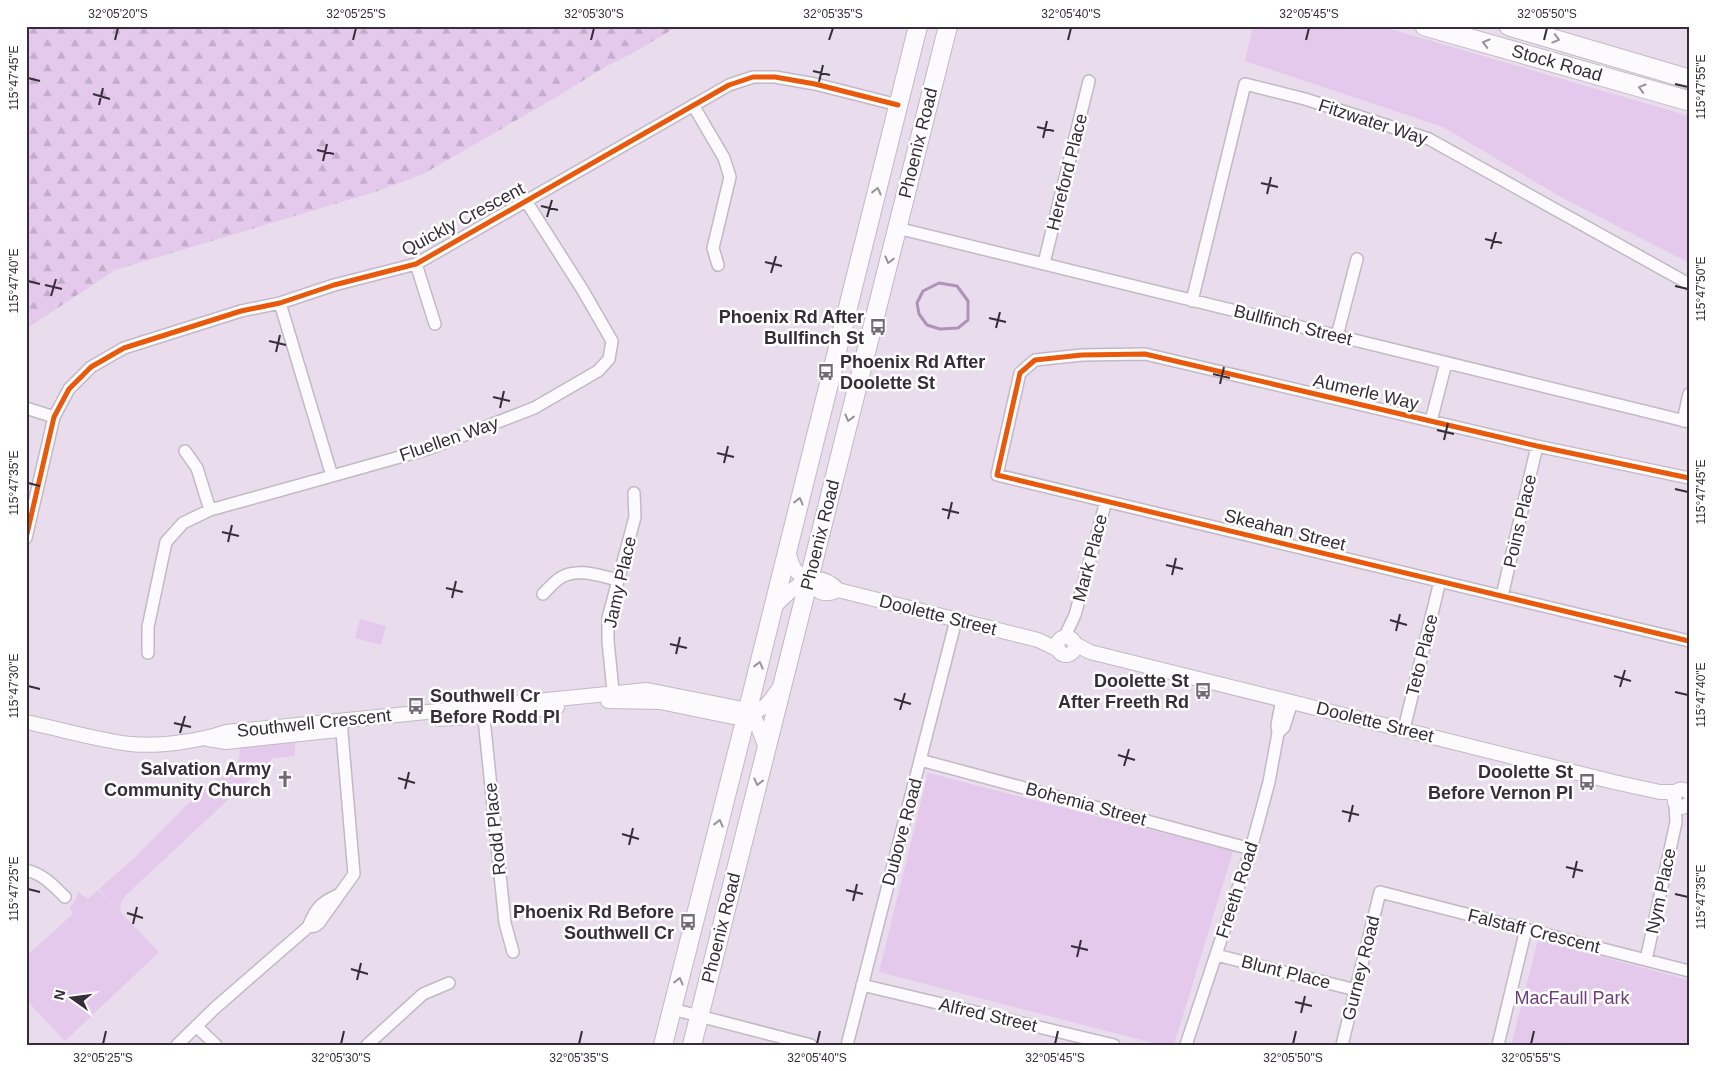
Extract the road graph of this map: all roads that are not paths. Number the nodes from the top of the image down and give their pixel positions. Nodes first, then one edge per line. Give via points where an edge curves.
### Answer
1 (918, 26) edge
2 (948, 26) edge
3 (1425, 26) edge
4 (1509, 26) edge
5 (1689, 79) edge
6 (1088, 81) dead end
7 (1689, 101) edge
8 (693, 105) junction
9 (898, 105) junction
10 (526, 201) junction
11 (897, 228) junction
12 (1357, 259) dead end
13 (1044, 263) junction
14 (416, 264) junction
15 (718, 265) dead end
16 (1689, 284) edge
17 (1192, 301) junction
18 (280, 303) junction
19 (435, 324) dead end
20 (1337, 336) junction
21 (1035, 360) joint
22 (1446, 363) junction
23 (1689, 394) edge
24 (26, 408) edge
25 (54, 417) junction
26 (1432, 421) junction
27 (1686, 422) edge
28 (1537, 446) junction
29 (185, 451) dead end
30 (332, 476) junction
31 (1689, 478) edge
32 (634, 493) dead end
33 (1106, 501) junction
34 (210, 510) junction
35 (27, 535) edge
36 (788, 549) junction
37 (618, 580) junction
38 (808, 581) junction
39 (1440, 581) junction
40 (543, 594) dead end
41 (1502, 596) junction
42 (773, 608) junction
43 (956, 620) junction
44 (1689, 641) edge
45 (1067, 644) junction
46 (148, 654) dead end
47 (783, 684) junction
48 (613, 697) junction
49 (1287, 701) junction
50 (483, 711) junction
51 (748, 713) junction
52 (26, 722) edge
53 (341, 725) junction
54 (1404, 729) junction
55 (766, 748) junction
56 (920, 760) junction
57 (1681, 800) edge
58 (1251, 849) junction
59 (26, 870) edge
60 (1380, 892) joint
61 (65, 896) dead end
62 (1526, 929) junction
63 (513, 952) dead end
64 (1216, 955) junction
65 (1646, 960) junction
66 (1689, 970) edge
67 (449, 983) dead end
68 (862, 985) junction
69 (1356, 990) junction
70 (672, 1009) junction
71 (699, 1016) junction
72 (196, 1026) junction
73 (177, 1045) edge
74 (216, 1045) edge
75 (367, 1045) edge
76 (663, 1045) edge
77 (692, 1045) edge
78 (811, 1045) edge
79 (847, 1045) edge
80 (1114, 1045) edge
81 (1186, 1045) edge
82 (1342, 1045) edge
83 (1498, 1045) edge

1 - 9 main road, Phoenix Road
2 - 11 main road, Phoenix Road
7 -> 3 highway, Stock Road
4 -> 5 highway, Stock Road
6 - 13 street, Hereford Place
8 - 9 street, Quickly Crescent via 729,85 753,77 815,84
8 - 10 street, Quickly Crescent
8 - 15 street via 724,158 730,177 713,248
36 -> 9 main road, Phoenix Road
10 - 14 street, Quickly Crescent
10 - 30 street, Fluellen Way via 612,341 609,359 598,371 534,408 428,449
11 - 13 street, Bullfinch Street
11 -> 38 main road, Phoenix Road
12 - 20 street
13 - 17 street, Bullfinch Street
14 - 18 street, Quickly Crescent
14 - 19 street
16 - 17 street, Fitzwater Way via 1429,139 1304,99 1245,84
17 - 20 street, Bullfinch Street
18 - 25 street, Quickly Crescent via 241,311 124,348 91,367 69,389
18 - 30 street
20 - 22 street, Bullfinch Street
21 - 26 street, Aumerle Way via 1145,354
21 - 33 street, Skeahan Street via 1020,373 996,475
22 - 26 street
22 - 27 street, Bullfinch Street
23 - 27 street
24 - 25 street
25 - 35 street, Quickly Crescent
26 - 28 street, Aumerle Way
28 - 31 street, Aumerle Way
28 - 41 street, Poins Place
29 - 34 street via 197,468
30 - 34 street, Fluellen Way
32 - 37 street, Jamy Place via 635,517
33 - 39 street, Skeahan Street
33 - 45 street, Mark Place
34 - 46 street, Fluellen Way via 183,523 166,542 148,626
36 - 38 street via 796,572
36 - 42 main road, Phoenix Road
37 - 40 street via 570,573
37 - 48 street, Jamy Place via 608,618
38 - 42 street via 792,588
38 - 43 street, Doolette Street via 821,578 838,590
38 - 47 main road, Phoenix Road
39 - 41 street, Skeahan Street
39 - 54 street, Teto Place
41 - 44 street, Skeahan Street
51 -> 42 main road, Phoenix Road
43 - 45 street, Doolette Street
43 - 56 street, Dubove Road
45 - 49 street, Doolette Street
47 - 51 street, Southwell Crescent via 767,705
47 - 55 main road, Phoenix Road
48 - 50 street, Southwell Crescent
48 - 51 street, Southwell Crescent via 660,702 733,717
49 - 54 street, Doolette Street
49 - 58 street, Freeth Road via 1284,727 1278,733
50 - 53 street, Southwell Crescent via 434,719
50 - 63 street, Rodd Place via 505,923
51 - 55 street via 756,720
70 -> 51 main road, Phoenix Road
52 - 53 street, Southwell Crescent via 132,744 207,739 226,742
53 - 72 street via 354,874 338,895 325,900 315,910 308,927
54 - 57 street, Doolette Street via 1660,792
55 -> 71 main road, Phoenix Road
56 - 58 street, Bohemia Street
56 - 68 street, Dubove Road
57 - 65 street, Nym Place
58 - 64 street, Freeth Road
59 - 61 street via 36,872
60 - 62 street, Falstaff Crescent
60 - 69 street, Gurney Road
62 - 65 street, Falstaff Crescent
62 - 83 street
64 - 69 street, Blunt Place
64 - 81 street, Freeth Road
65 - 66 street, Falstaff Crescent
67 - 75 street via 422,994
68 - 79 street, Dubove Road
68 - 80 street, Alfred Street
69 - 82 street, Gurney Road
70 - 71 street
70 - 76 main road, Phoenix Road
71 - 77 main road, Phoenix Road
71 - 78 street
72 - 73 street
72 - 74 street

